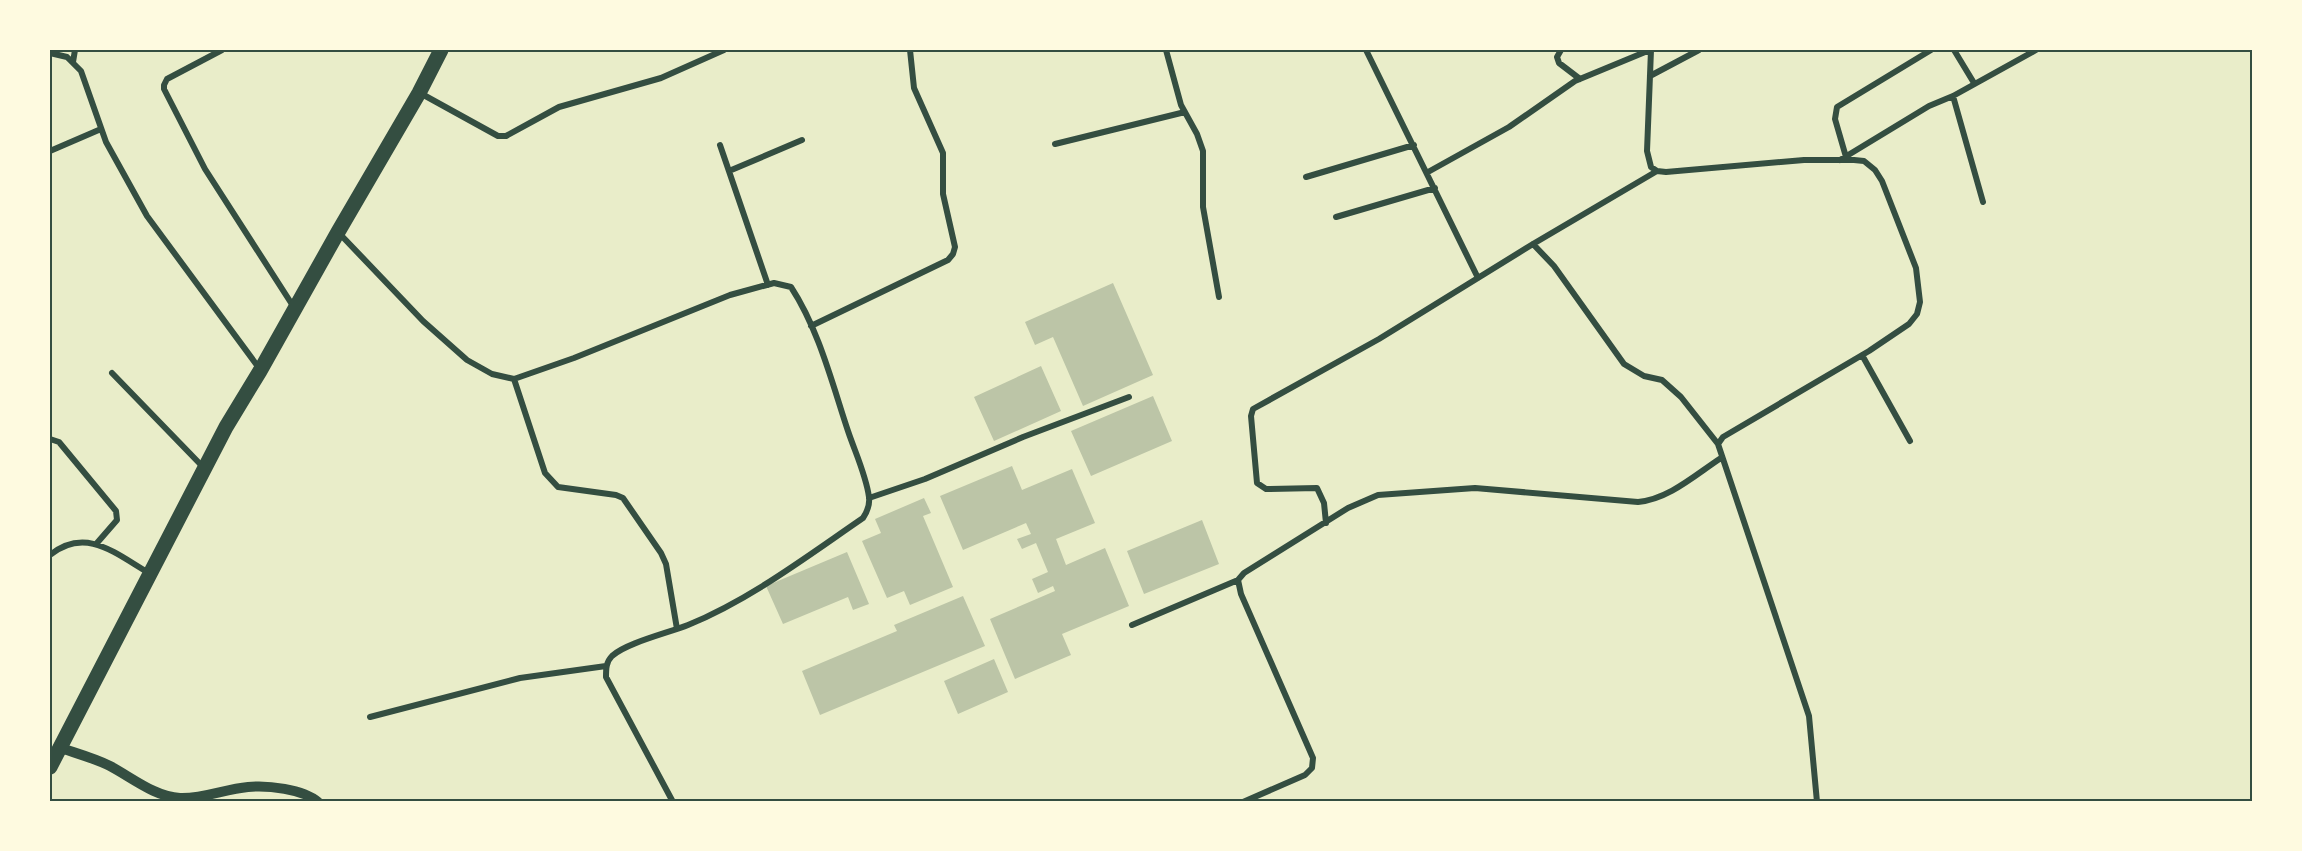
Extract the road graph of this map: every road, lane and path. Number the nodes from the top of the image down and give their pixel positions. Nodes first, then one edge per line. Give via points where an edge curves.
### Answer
1 (75, 50) edge
2 (222, 50) edge
3 (441, 50) edge
4 (724, 50) edge
5 (910, 50) edge
6 (1166, 50) edge
7 (1366, 50) edge
8 (1561, 50) edge
9 (1650, 50) edge
10 (1699, 50) edge
11 (1931, 50) edge
12 (1953, 50) edge
13 (2036, 50) edge
14 (50, 53) edge
15 (73, 62) junction
16 (1650, 76) junction
17 (1580, 79) junction
18 (1974, 83) junction
19 (419, 93) junction
20 (1953, 96) junction
21 (1185, 112) junction
22 (101, 129) junction
23 (801, 140) dead end
24 (1055, 144) dead end
25 (720, 145) dead end
26 (1414, 145) junction
27 (50, 151) edge
28 (1846, 156) junction
29 (1839, 161) junction
30 (729, 171) junction
31 (1657, 171) junction
32 (1428, 172) junction
33 (1306, 177) dead end
34 (1435, 188) junction
35 (1983, 202) dead end
36 (1336, 217) dead end
37 (338, 232) junction
38 (1533, 244) junction
39 (1478, 278) junction
40 (768, 285) junction
41 (1219, 297) dead end
42 (295, 309) junction
43 (811, 326) junction
44 (1862, 355) junction
45 (261, 371) junction
46 (112, 373) dead end
47 (514, 379) junction
48 (1129, 397) dead end
49 (50, 438) edge
50 (1910, 441) dead end
51 (1718, 444) junction
52 (1721, 458) junction
53 (204, 468) junction
54 (869, 498) junction
55 (1326, 523) junction
56 (97, 543) junction
57 (50, 555) edge
58 (149, 573) junction
59 (1238, 580) junction
60 (1132, 625) dead end
61 (677, 629) junction
62 (606, 666) junction
63 (370, 717) dead end
64 (58, 747) junction
65 (50, 767) edge
66 (318, 801) edge
67 (672, 801) edge
68 (1243, 801) edge
69 (1816, 801) edge

1 - 15 street
2 - 42 street via 167,79 164,89 205,169
3 - 19 highway
4 - 19 street via 661,78 559,107 506,136 498,136
5 - 43 street via 914,88 943,153 943,194 955,247 953,255
6 - 21 street
7 - 26 street
8 - 17 street via 1559,63
9 - 16 street
9 - 17 street
10 - 16 street
11 - 28 street via 1837,107 1835,119
12 - 18 street
13 - 18 street
14 - 15 street
15 - 22 street via 86,81
16 - 31 street via 1647,151 1651,167
17 - 32 street via 1509,127
18 - 20 street
19 - 37 highway
20 - 28 street via 1929,106
20 - 35 street
21 - 24 street
21 - 41 street via 1203,152 1203,207
22 - 27 street
22 - 45 street via 156,229
23 - 30 street
25 - 30 street
26 - 32 street
26 - 33 street
28 - 29 street
29 - 31 street
29 - 44 street via 1864,161 1875,170 1916,268 1920,302 1917,314 1909,324
30 - 40 street
31 - 38 street
32 - 34 street
34 - 36 street
34 - 39 street
37 - 42 highway
37 - 47 street via 423,321 467,360 492,374
38 - 39 street
38 - 51 street via 1554,266 1624,363 1644,376 1662,380 1681,397
39 - 55 street via 1253,409 1257,483 1266,489 1317,488 1324,503
40 - 43 street via 791,287
40 - 47 street via 730,295
42 - 45 highway
43 - 54 street
44 - 50 street
44 - 51 street via 1723,437
45 - 53 highway
46 - 53 street
47 - 61 street via 545,473 552,482 558,487 623,498 661,553 670,578
48 - 54 street
49 - 56 street via 59,442 116,511 117,520
51 - 52 street
52 - 55 street via 1652,501 1508,489 1452,489 1378,495
52 - 69 street via 1809,716
53 - 58 highway
54 - 61 street via 863,518 747,596
55 - 59 street
56 - 57 street via 64,545
56 - 58 street
58 - 64 highway
59 - 60 street
59 - 68 street via 1313,758 1312,768 1305,775
61 - 62 street via 647,638 613,656
62 - 63 street via 520,678
62 - 67 street via 606,677
64 - 65 highway
64 - 66 street via 108,765 159,793 179,799 249,787 290,790

